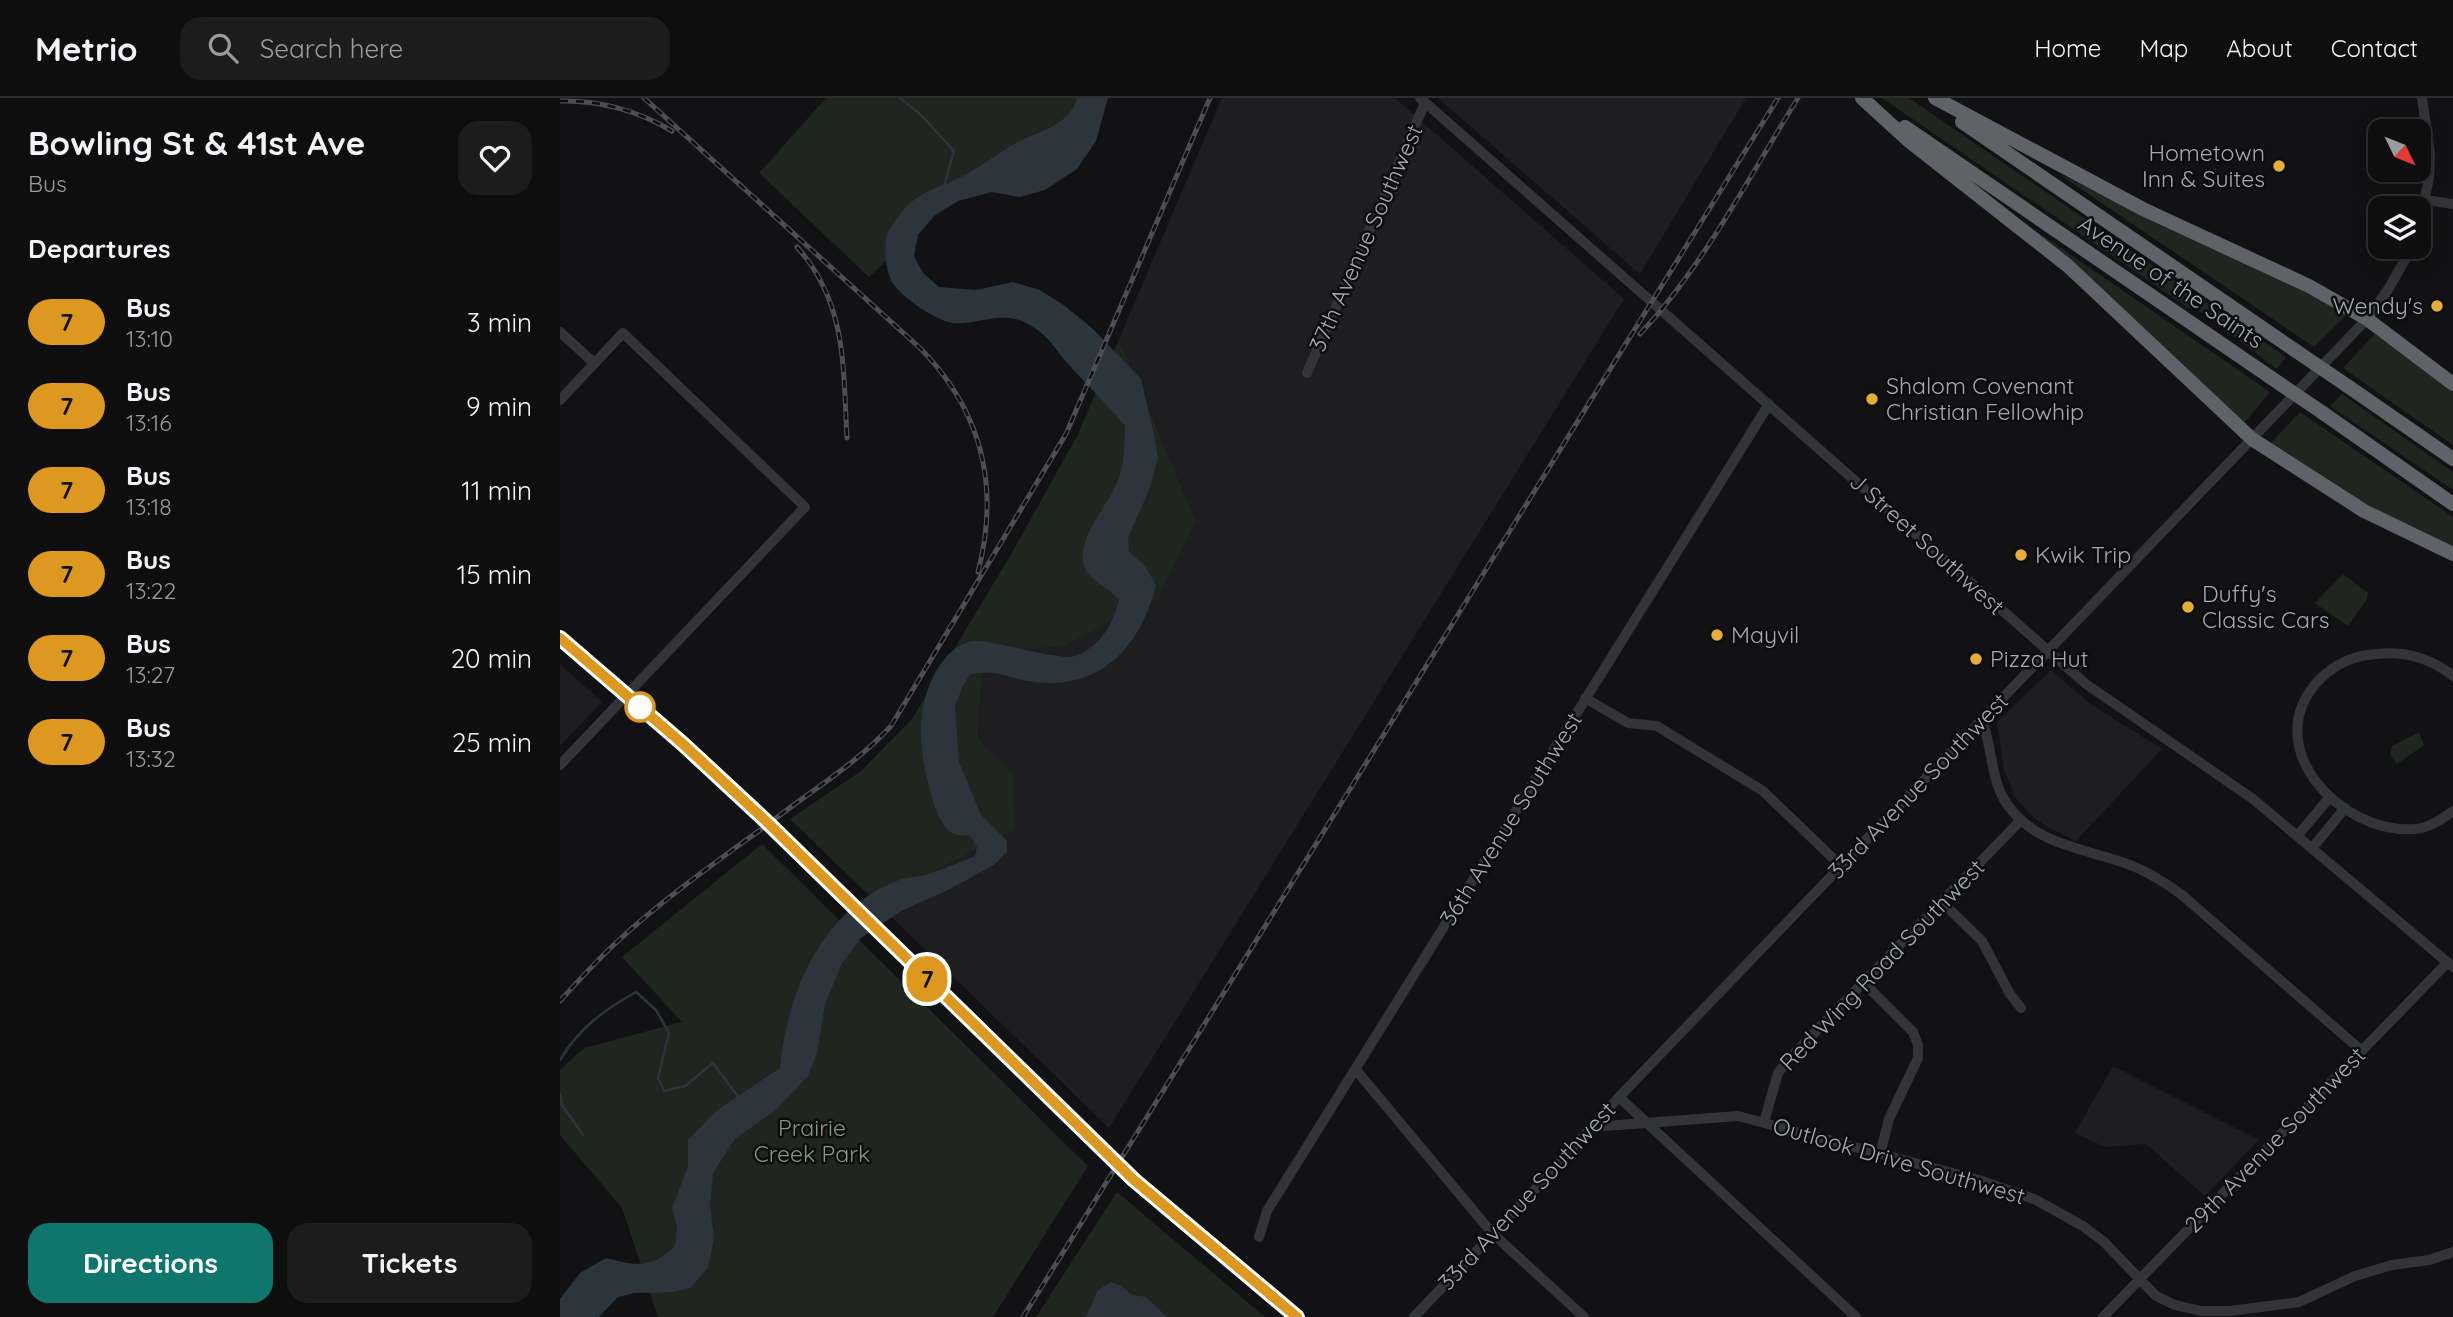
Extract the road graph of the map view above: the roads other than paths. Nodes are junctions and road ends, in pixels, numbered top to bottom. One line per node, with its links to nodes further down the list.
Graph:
1 (1862, 98): 17 (highway); 19 (highway, Avenue of the Saints, bridge)
2 (1928, 98): 18 (highway, Avenue of the Saints, bridge)
3 (1935, 98): 10 (highway)
4 (2422, 98): 6 (street)
5 (1422, 100): 13 (street, 37th Avenue Southwest); 16 (street, J Street Southwest)
6 (2426, 196)
7 (2431, 201): 8 (street)
8 (2453, 204)
9 (2405, 259): 10 (street, 33rd Avenue Southwest)
10 (2367, 319): 14 (highway); 17 (street, 33rd Avenue Southwest)
11 (560, 332): 12 (street)
12 (594, 363): 15 (street); 24 (street)
13 (1307, 373)
14 (2453, 384)
15 (560, 400)
16 (1769, 404): 22 (street, J Street Southwest); 25 (street, 36th Avenue Southwest)
17 (2252, 439): 20 (highway); 22 (street, 33rd Avenue Southwest)
18 (2453, 460)
19 (2453, 504)
20 (2453, 554)
21 (560, 638): 24 (main road)
22 (2048, 651): 26 (street, 33rd Avenue Southwest); 32 (street, J Street Southwest)
23 (2453, 676): 28 (street)
24 (626, 695): 27 (street); 50 (main road, bridge)
25 (1585, 698): 34 (street); 40 (street, 36th Avenue Southwest)
26 (1982, 721): 31 (street); 34 (street, 33rd Avenue Southwest)
27 (560, 765)
28 (2330, 797): 29 (street); 32 (street)
29 (2344, 808): 30 (street); 33 (street)
30 (2453, 811)
31 (2021, 820): 35 (street, Red Wing Road Southwest); 39 (street)
32 (2298, 835): 33 (street, J Street Southwest)
33 (2313, 847): 36 (street, J Street Southwest)
34 (1841, 866): 41 (street, 33rd Avenue Southwest)
35 (1942, 902): 37 (street, Red Wing Road Southwest); 38 (street)
36 (2450, 965): 39 (street, 29th Avenue Southwest)
37 (1864, 983): 43 (street, Red Wing Road Southwest); 45 (street)
38 (2021, 1008)
39 (2362, 1051): 49 (street, 29th Avenue Southwest)
40 (1356, 1070): 46 (street); 47 (street, 36th Avenue Southwest)
41 (1619, 1097): 42 (street); 44 (street, 33rd Avenue Southwest)
42 (1646, 1122): 43 (street, Outlook Drive Southwest); 44 (street, Outlook Drive Southwest); 53 (street)
43 (1764, 1122): 45 (street, Outlook Drive Southwest)
44 (1592, 1127): 46 (street, 33rd Avenue Southwest)
45 (1880, 1154): 49 (street, Outlook Drive Southwest)
46 (1492, 1233): 51 (street, 33rd Avenue Southwest); 52 (street)
47 (1259, 1237)
48 (2453, 1252): 49 (street, Outlook Drive Southwest)
49 (2139, 1280): 54 (street, 29th Avenue Southwest)
50 (1297, 1317)
51 (1414, 1317)
52 (1584, 1317)
53 (1856, 1317)
54 (2103, 1317)

